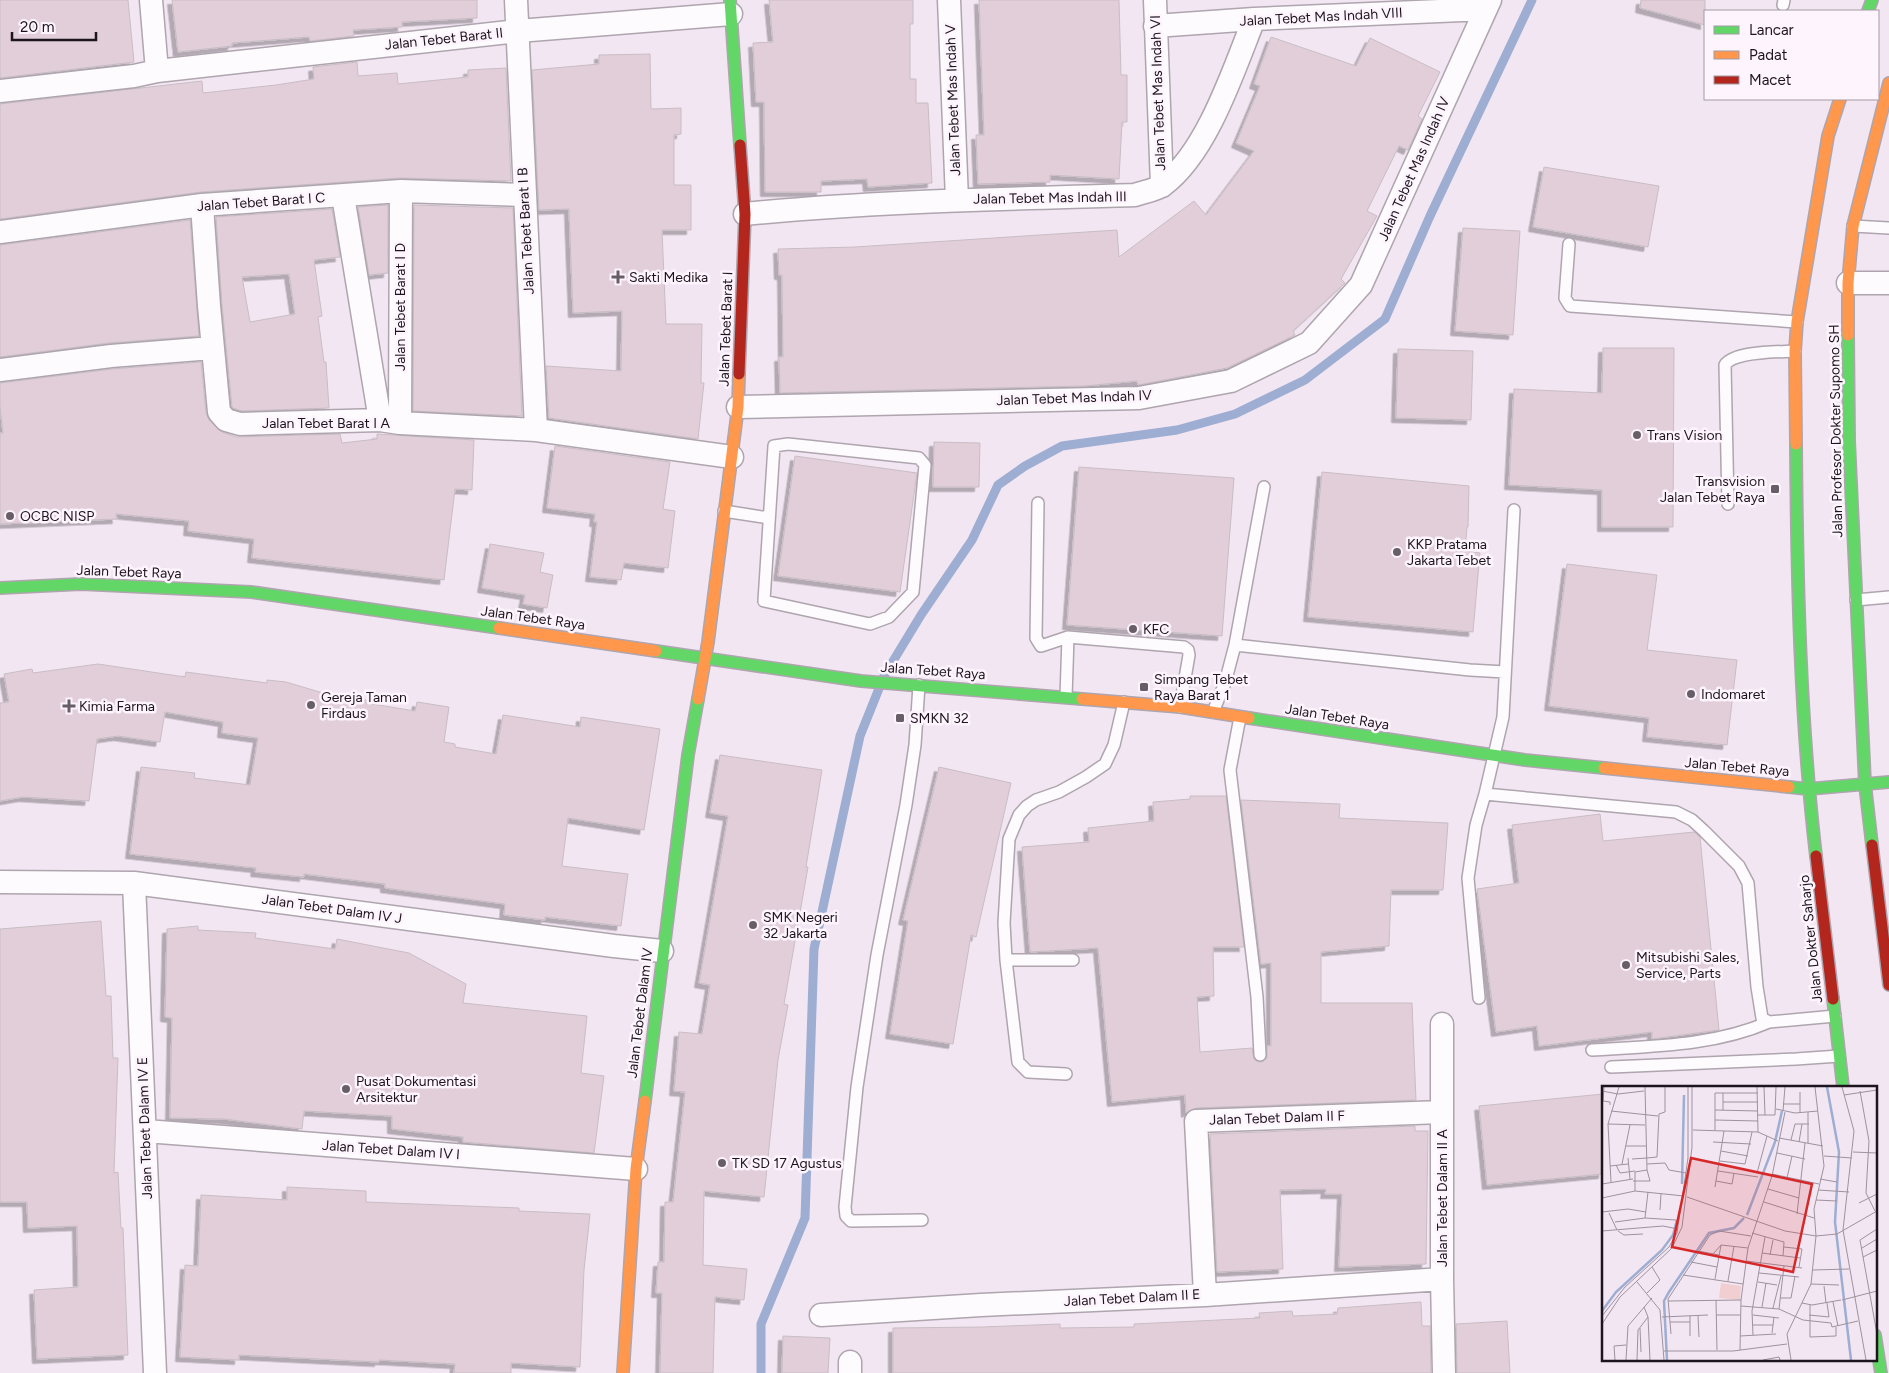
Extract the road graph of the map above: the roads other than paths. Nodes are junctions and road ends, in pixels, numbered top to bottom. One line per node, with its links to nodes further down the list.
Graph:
1 (151, 0): 10 (street)
2 (516, 0): 9 (street, Jalan Tebet Barat I B)
3 (949, 0): 18 (street, Jalan Tebet Mas Indah V)
4 (1154, 0): 8 (street, Jalan Tebet Mas Indah VI)
5 (1488, 5): 7 (street, Jalan Tebet Mas Indah VIII); 31 (street, Jalan Tebet Mas Indah IV)
6 (731, 7): 9 (street, Jalan Tebet Barat II); 20 (main road, Jalan Tebet Barat I)
7 (1254, 19): 8 (street, Jalan Tebet Mas Indah VIII); 14 (street, Jalan Tebet Mas Indah III)
8 (1156, 26): 14 (street, Jalan Tebet Mas Indah VI)
9 (518, 31): 10 (street, Jalan Tebet Barat II); 16 (street, Jalan Tebet Barat I B)
10 (157, 71): 12 (street)
11 (1889, 83): 21 (main road, Jalan Profesor Dokter Supomo SH)
12 (0, 91)
13 (1840, 100): 27 (main road)
14 (1162, 186): 18 (street, Jalan Tebet Mas Indah III)
15 (401, 191): 16 (street, Jalan Tebet Barat I C); 17 (street, Jalan Tebet Barat I C); 32 (street, Jalan Tebet Barat I D)
16 (524, 195): 33 (street, Jalan Tebet Barat I B)
17 (343, 196): 19 (street, Jalan Tebet Barat I C); 32 (street, Jalan Tebet Barat I D)
18 (957, 200): 20 (street, Jalan Tebet Mas Indah III)
19 (202, 205): 23 (street, Jalan Tebet Barat I C); 28 (street, Jalan Tebet Barat I A)
20 (745, 214): 31 (main road, Jalan Tebet Barat I)
21 (1853, 226): 22 (lane); 25 (main road, Jalan Profesor Dokter Supomo SH)
22 (1889, 228)
23 (0, 232)
24 (1569, 244): 27 (lane)
25 (1848, 283): 26 (street); 43 (main road, Jalan Profesor Dokter Supomo SH)
26 (1885, 283)
27 (1797, 322): 29 (main road)
28 (212, 348): 30 (street); 32 (street, Jalan Tebet Barat I A)
29 (1795, 351): 37 (lane); 57 (main road)
30 (0, 370)
31 (738, 407): 34 (main road, Jalan Tebet Barat I)
32 (390, 421): 33 (street, Jalan Tebet Barat I A)
33 (536, 430): 34 (street, Jalan Tebet Barat I A)
34 (732, 457): 39 (main road, Jalan Tebet Barat I)
35 (1264, 487): 45 (lane)
36 (1038, 503): 44 (lane)
37 (1728, 504)
38 (1514, 510): 47 (lane)
39 (724, 511): 40 (lane); 46 (main road, Jalan Tebet Barat I)
40 (769, 518): 40 (lane)
41 (0, 588): 46 (main road, Jalan Tebet Raya)
42 (1886, 597): 43 (lane)
43 (1856, 600): 56 (main road, Jalan Profesor Dokter Supomo SH)
44 (1068, 637): 49 (lane); 51 (lane)
45 (1235, 645): 47 (lane); 52 (lane)
46 (705, 658): 48 (main road, Jalan Tebet Raya); 62 (main road, Jalan Tebet Dalam IV)
47 (1505, 672): 54 (lane)
48 (919, 685): 49 (main road, Jalan Tebet Raya); 79 (lane)
49 (1066, 696): 50 (main road, Jalan Tebet Raya)
50 (1124, 702): 51 (main road, Jalan Tebet Raya); 63 (lane)
51 (1180, 707): 52 (main road, Jalan Tebet Raya)
52 (1213, 712): 53 (main road, Jalan Tebet Raya)
53 (1240, 717): 54 (main road, Jalan Tebet Raya); 71 (lane)
54 (1493, 755): 57 (main road, Jalan Tebet Raya); 58 (lane)
55 (1886, 782): 56 (main road, Jalan Tebet Raya)
56 (1864, 784): 57 (main road, Jalan Tebet Raya); 61 (main road)
57 (1808, 789): 67 (main road, Jalan Dokter Saharjo)
58 (1485, 794): 66 (lane); 68 (lane)
59 (0, 882): 60 (street, Jalan Tebet Dalam IV J)
60 (134, 883): 62 (street, Jalan Tebet Dalam IV J); 77 (street, Jalan Tebet Dalam IV E)
61 (1884, 904): 65 (main road)
62 (662, 950): 78 (main road, Jalan Tebet Dalam IV)
63 (1006, 960): 64 (lane); 74 (lane)
64 (1073, 960)
65 (1889, 985)
66 (1479, 998)
67 (1834, 1016): 68 (lane); 72 (main road, Jalan Dokter Saharjo)
68 (1770, 1022): 70 (lane)
69 (1442, 1024): 76 (street, Jalan Tebet Dalam II A)
70 (1592, 1050)
71 (1260, 1055)
72 (1839, 1056): 73 (lane); 75 (main road, Jalan Dokter Saharjo)
73 (1611, 1067)
74 (1066, 1074)
75 (1843, 1086)
76 (1442, 1112): 80 (street, Jalan Tebet Dalam II A); 81 (street, Jalan Tebet Dalam II F)
77 (146, 1132): 78 (street, Jalan Tebet Dalam IV I); 86 (street, Jalan Tebet Dalam IV E)
78 (636, 1169): 87 (main road, Jalan Tebet Dalam IV)
79 (922, 1220)
80 (1442, 1279): 81 (street, Jalan Tebet Dalam II E); 88 (street, Jalan Tebet Dalam II A)
81 (1204, 1295): 82 (street, Jalan Tebet Dalam II E)
82 (821, 1315)
83 (1889, 1330): 84 (lane)
84 (1876, 1334)
85 (1876, 1340): 89 (main road)
86 (155, 1373)
87 (623, 1373)
88 (1444, 1373)
89 (1881, 1373)

